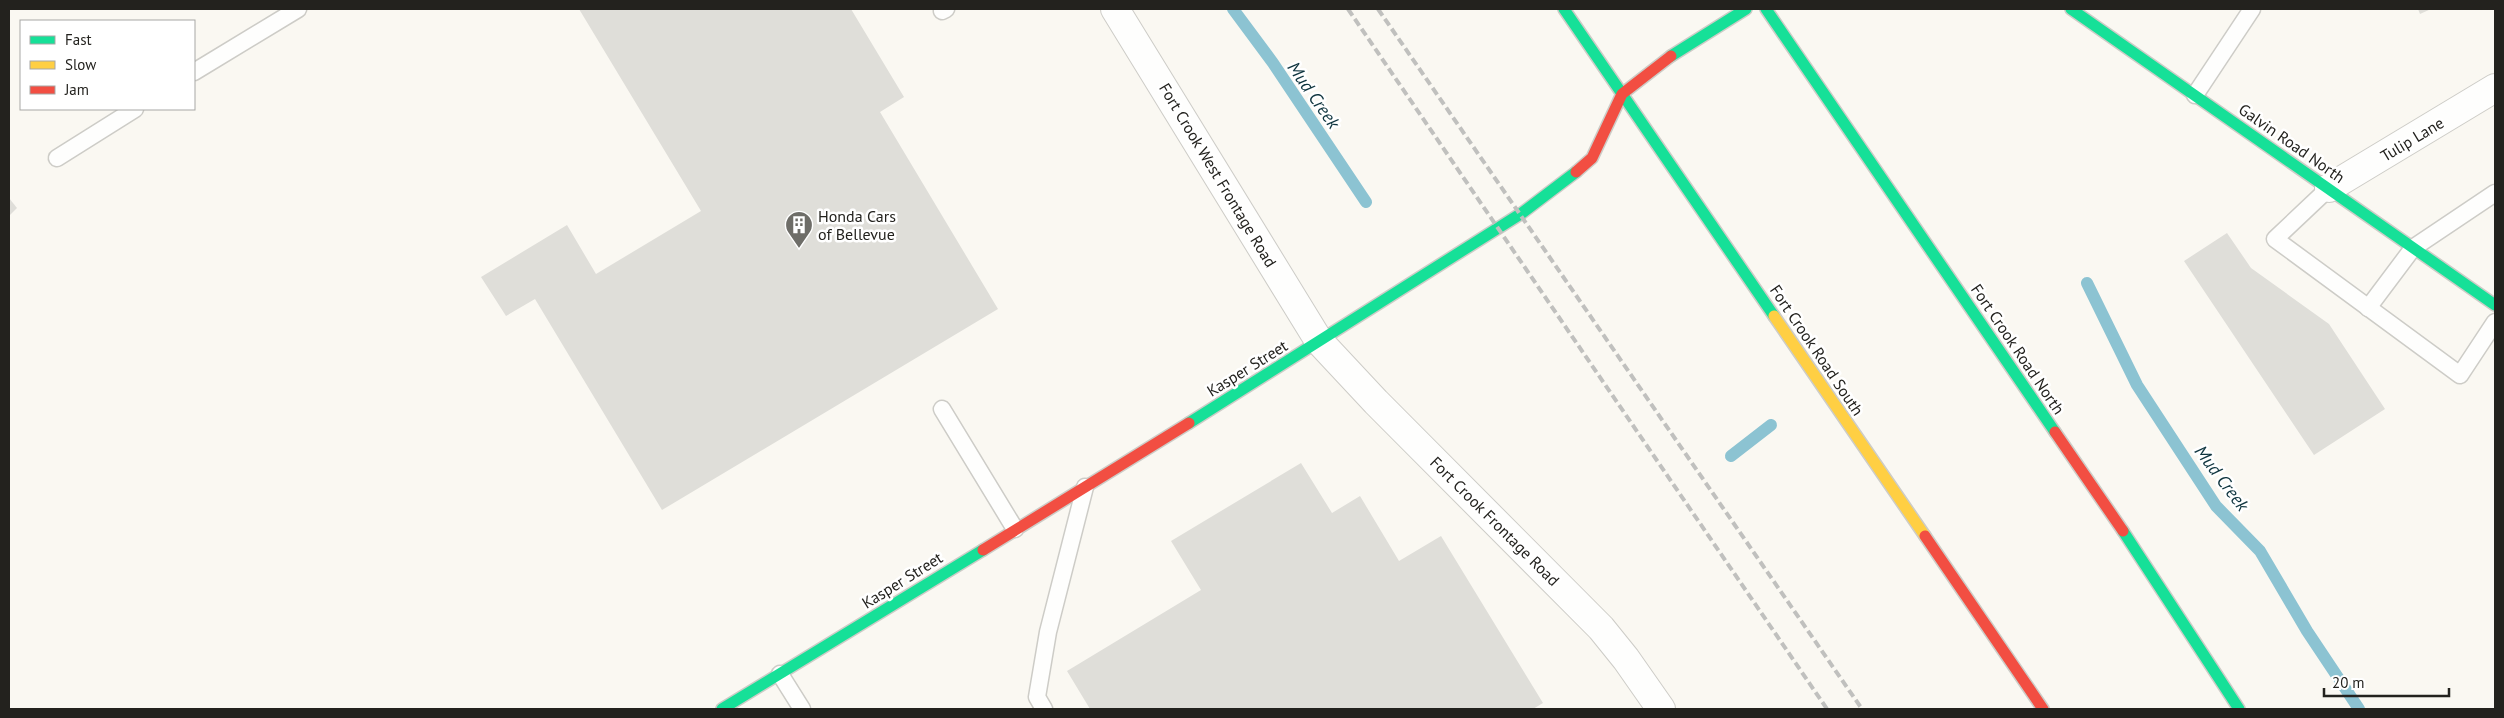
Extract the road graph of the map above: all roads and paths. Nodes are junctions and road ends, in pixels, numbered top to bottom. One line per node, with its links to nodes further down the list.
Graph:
1 (298, 9): 8 (lane)
2 (1116, 9): 20 (street, Fort Crook West Frontage Road)
3 (1564, 9): 10 (main road, Fort Crook Road South)
4 (1746, 9): 10 (main road, Kasper Street)
5 (1766, 9): 30 (main road, Fort Crook Road North)
6 (2070, 9): 11 (main road, Galvin Road North)
7 (2252, 9): 11 (lane)
8 (195, 71)
9 (2495, 88): 14 (street, Tulip Lane)
10 (1622, 94): 20 (main road, Kasper Street); 29 (main road, Fort Crook Road South)
11 (2195, 95): 14 (main road, Galvin Road North)
12 (133, 110): 13 (lane)
13 (57, 158)
14 (2329, 188): 16 (main road, Galvin Road North); 18 (lane)
15 (2495, 193): 16 (lane)
16 (2413, 248): 17 (main road, Galvin Road North); 18 (lane)
17 (2495, 305)
18 (2368, 308): 19 (lane)
19 (2495, 322)
20 (1319, 341): 22 (main road, Kasper Street); 28 (street, Fort Crook Frontage Road)
21 (942, 409): 23 (lane)
22 (1085, 487): 23 (main road, Kasper Street); 27 (lane)
23 (1015, 529): 24 (main road, Kasper Street)
24 (780, 674): 25 (main road, Kasper Street); 26 (lane)
25 (722, 709)
26 (802, 709)
27 (1044, 709)
28 (1661, 709)
29 (2043, 709)
30 (2239, 709)

